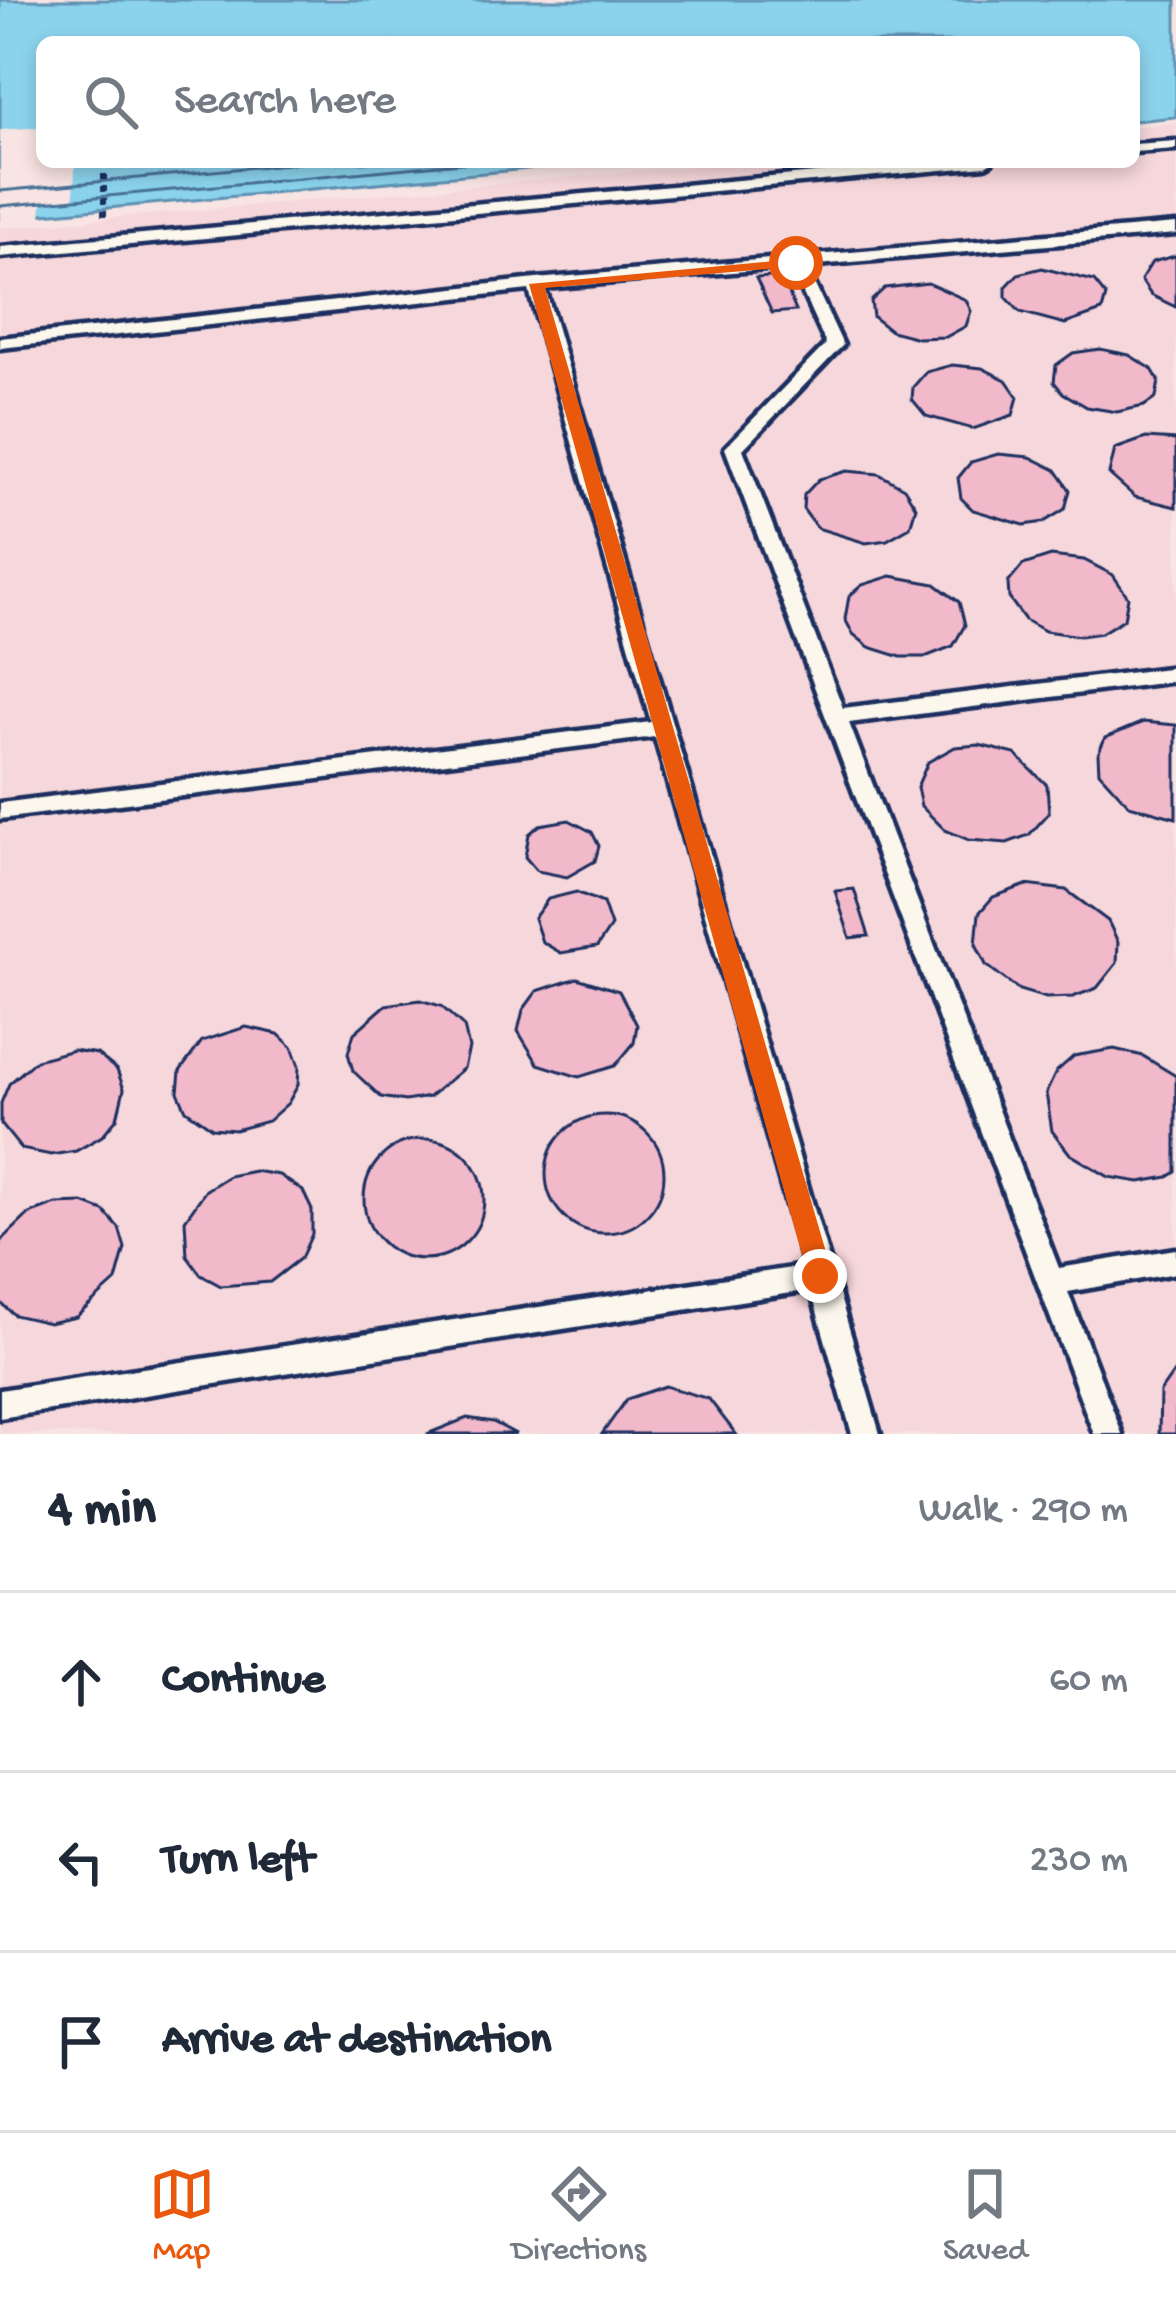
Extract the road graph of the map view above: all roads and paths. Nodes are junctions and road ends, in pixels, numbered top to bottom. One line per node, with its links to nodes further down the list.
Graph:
1 (1176, 145): 2 (lane)
2 (1140, 148)
3 (104, 168): 6 (path)
4 (919, 168): 7 (lane)
5 (1176, 229): 8 (lane)
6 (104, 234)
7 (0, 252)
8 (796, 263): 9 (lane); 12 (lane)
9 (536, 284): 10 (lane); 13 (lane)
10 (0, 344)
11 (1176, 674): 12 (lane)
12 (835, 717): 17 (lane)
13 (660, 729): 14 (lane); 16 (lane)
14 (0, 811)
15 (1176, 1262): 17 (lane)
16 (820, 1276): 18 (lane); 19 (lane)
17 (1052, 1282): 20 (lane)
18 (0, 1404)
19 (866, 1434)
20 (1108, 1434)

